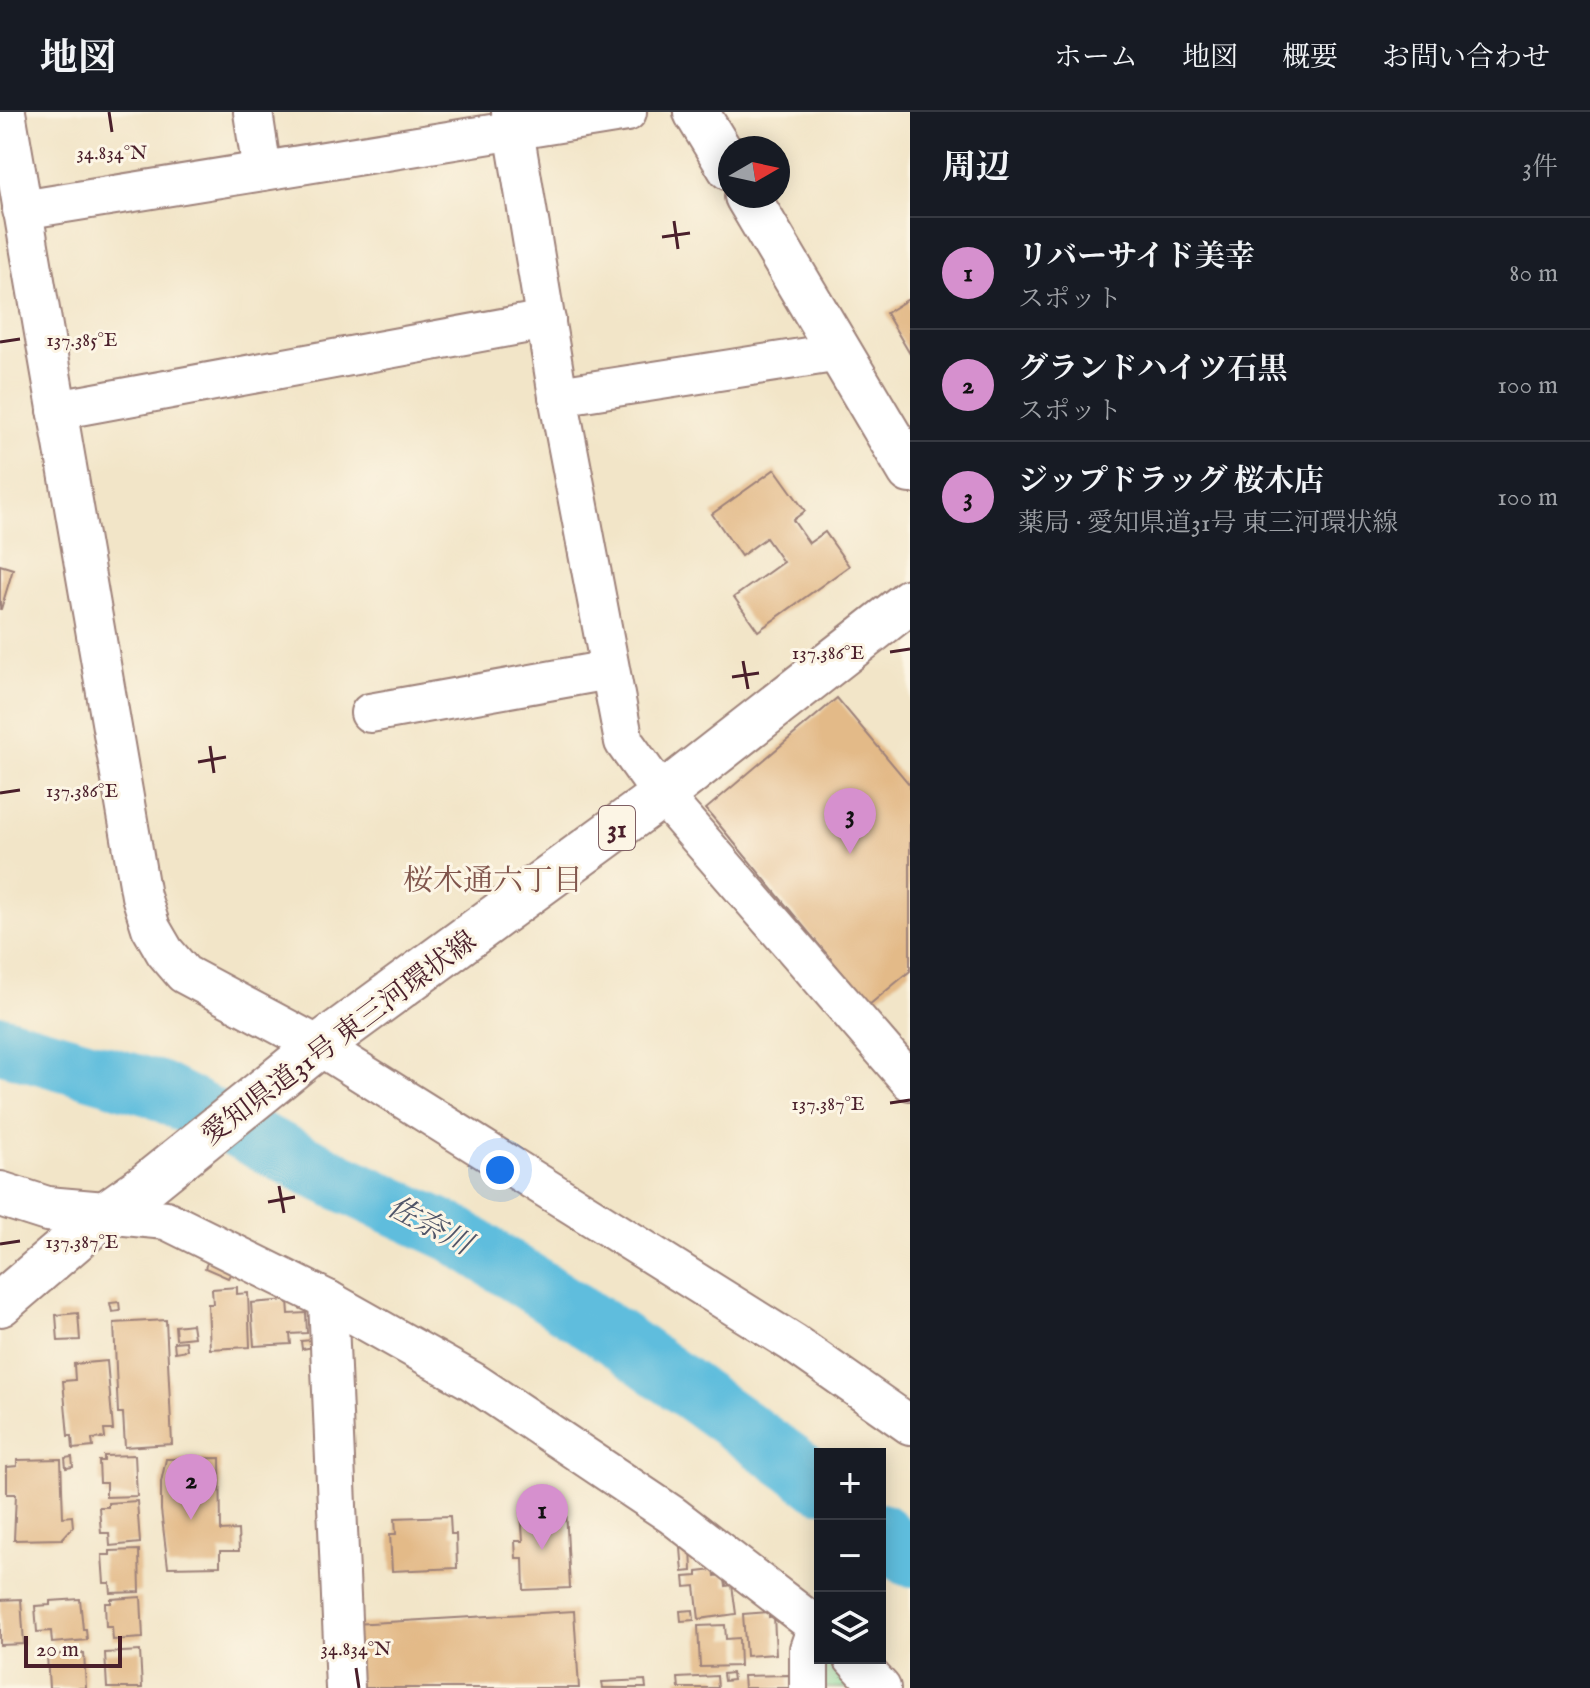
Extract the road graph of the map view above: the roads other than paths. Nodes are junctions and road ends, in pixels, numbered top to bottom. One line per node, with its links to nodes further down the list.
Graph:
1 (6, 112): 9 (street)
2 (253, 112): 7 (street)
3 (627, 112): 5 (street)
4 (696, 112): 6 (main road)
5 (513, 121): 7 (street); 10 (street)
6 (718, 148)
7 (262, 171): 9 (street)
8 (754, 208): 11 (main road)
9 (22, 210): 13 (street)
10 (546, 320): 12 (street); 13 (street)
11 (840, 352): 12 (street); 14 (main road)
12 (558, 396): 16 (street)
13 (57, 410): 19 (street)
14 (910, 471)
15 (910, 601): 18 (main road, 愛知県道31号 東三河環状線 / 31)
16 (609, 670): 17 (street); 18 (street)
17 (370, 713)
18 (662, 795): 19 (main road, 愛知県道31号 東三河環状線 / 31); 20 (street)
19 (319, 1046): 22 (main road, 愛知県道31号 東三河環状線 / 31); 25 (street)
20 (910, 1081)
21 (0, 1194): 22 (main road)
22 (105, 1214): 23 (street); 24 (main road, 愛知県道31号 東三河環状線 / 31)
23 (328, 1300): 26 (street); 29 (street)
24 (0, 1304)
25 (910, 1425)
26 (814, 1625)
27 (814, 1637): 30 (street)
28 (859, 1664): 31 (street)
29 (345, 1688)
30 (809, 1688)
31 (881, 1688)

